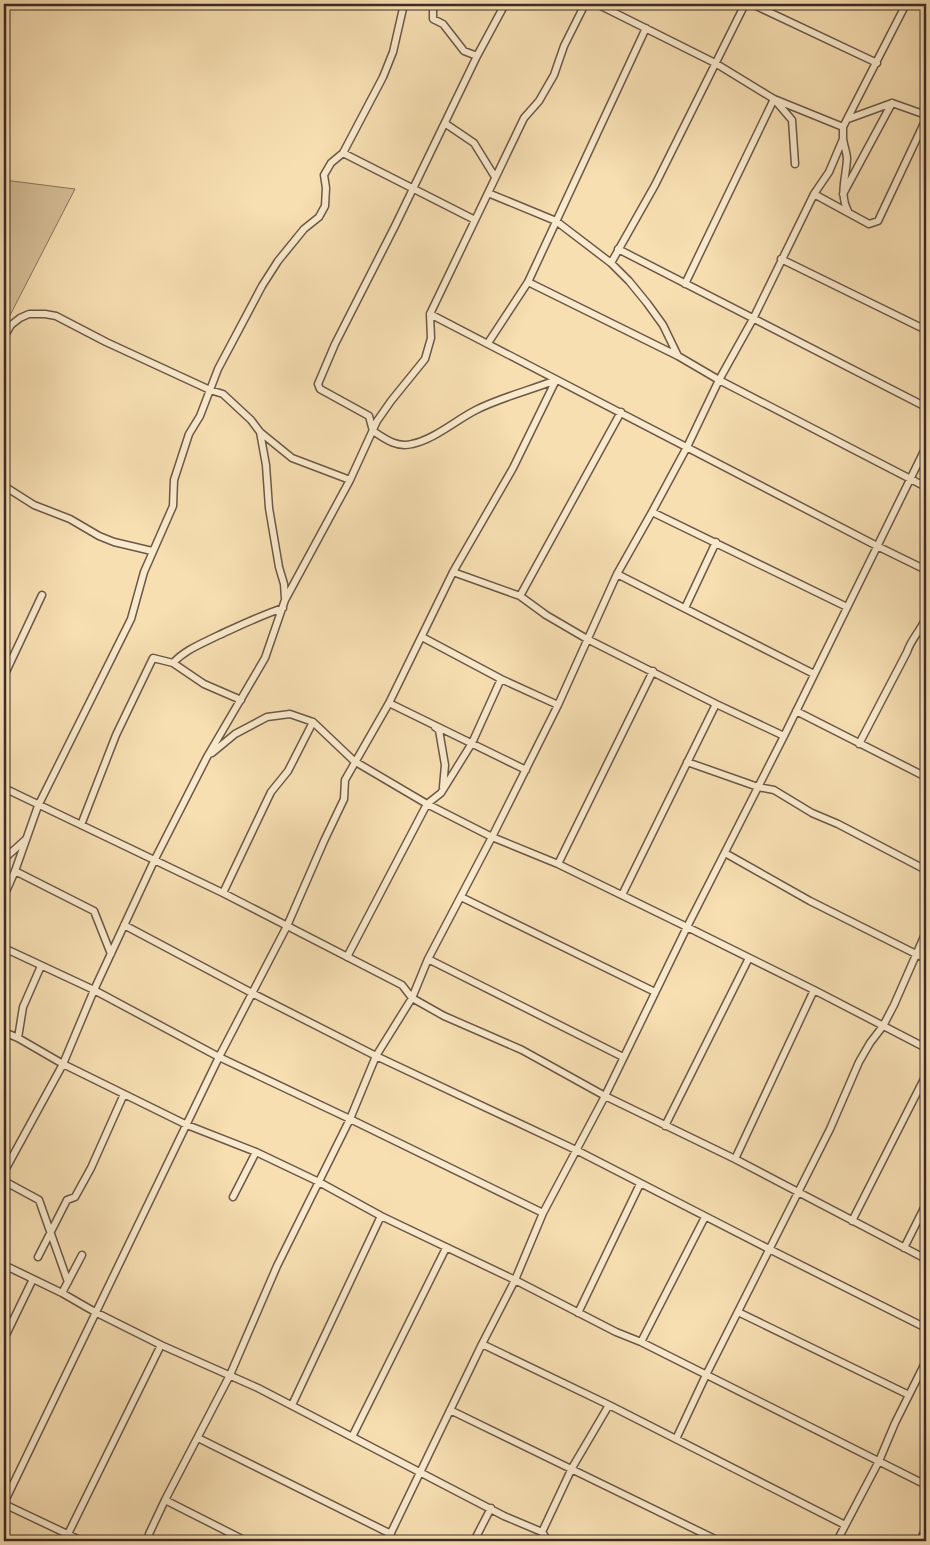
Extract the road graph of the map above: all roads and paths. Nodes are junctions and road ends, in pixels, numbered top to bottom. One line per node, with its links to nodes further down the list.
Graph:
1 (404, 4): 23 (street)
2 (437, 4): 12 (street)
3 (504, 4): 12 (street)
4 (585, 4): 25 (street)
5 (597, 4): 11 (street)
6 (745, 4): 13 (street)
7 (752, 4): 14 (street)
8 (906, 4): 14 (street)
9 (920, 4): 10 (street)
10 (926, 7)
11 (646, 28): 13 (street); 32 (street)
12 (478, 56): 20 (street)
13 (714, 63): 15 (street); 33 (street)
14 (877, 63): 18 (street)
15 (774, 99): 21 (street); 24 (street); 37 (street)
16 (892, 103): 17 (street); 18 (street); 29 (street)
17 (926, 115)
18 (848, 119): 21 (street)
19 (926, 119): 30 (street)
20 (446, 124): 25 (street); 26 (street)
21 (843, 127): 22 (street)
22 (843, 139): 28 (street); 29 (street)
23 (342, 153): 26 (street); 46 (street)
24 (795, 164)
25 (495, 177): 27 (street)
26 (414, 189): 31 (street); 49 (street)
27 (488, 193): 31 (street); 32 (street)
28 (814, 194): 30 (street); 34 (street)
29 (844, 194): 30 (street)
30 (848, 212)
31 (475, 220): 38 (street)
32 (556, 221): 35 (street); 36 (street)
33 (618, 250): 35 (street); 37 (street)
34 (781, 259): 39 (street); 40 (street)
35 (611, 263): 43 (street)
36 (528, 282): 42 (street); 43 (street)
37 (685, 284): 39 (street)
38 (430, 314): 42 (street); 49 (street)
39 (753, 319): 45 (street); 47 (street)
40 (926, 330)
41 (4, 338): 46 (street)
42 (488, 343): 44 (street)
43 (678, 356): 45 (street)
44 (556, 380): 48 (street); 49 (street); 62 (street)
45 (719, 380): 51 (street); 53 (street)
46 (210, 390): 50 (street); 60 (street)
47 (926, 407)
48 (622, 412): 51 (street); 65 (street)
49 (373, 431): 54 (street)
50 (260, 432): 54 (street); 66 (street)
51 (687, 446): 57 (street); 59 (street)
52 (926, 447): 53 (street)
53 (911, 479): 56 (street); 59 (street)
54 (350, 480): 66 (street)
55 (4, 486): 60 (street)
56 (926, 487)
57 (652, 512): 58 (street); 63 (street)
58 (716, 542): 67 (street); 69 (street)
59 (877, 546): 61 (street); 67 (street)
60 (152, 551): 97 (street)
61 (926, 570)
62 (453, 572): 65 (street); 71 (street)
63 (617, 574): 69 (street); 72 (street)
64 (42, 595): 76 (street)
65 (520, 596): 72 (street)
66 (286, 600): 68 (street)
67 (847, 607): 75 (street)
68 (282, 608): 73 (street); 78 (street)
69 (685, 608): 75 (street)
70 (926, 618): 87 (street)
71 (422, 637): 77 (street); 79 (street)
72 (588, 639): 74 (street); 81 (street)
73 (173, 663): 78 (street); 98 (street)
74 (653, 671): 80 (street); 104 (street)
75 (814, 674): 82 (street)
76 (4, 676)
77 (501, 679): 81 (street); 86 (street)
78 (241, 700): 88 (street)
79 (389, 703): 84 (street); 89 (street)
80 (716, 704): 85 (street); 90 (street)
81 (558, 706): 91 (street)
82 (796, 711): 85 (street); 87 (street)
83 (314, 722): 88 (street); 89 (street); 107 (street)
84 (432, 725): 86 (street); 95 (street)
85 (784, 736): 93 (street)
86 (472, 743): 91 (street); 95 (street)
87 (859, 744): 92 (street)
88 (207, 757): 103 (street)
89 (354, 761): 96 (street); 112 (street)
90 (687, 762): 93 (street); 108 (street)
91 (526, 770): 99 (street)
92 (925, 775)
93 (758, 787): 101 (street); 105 (street)
94 (4, 788): 97 (street)
95 (443, 788): 96 (street)
96 (427, 804): 99 (street); 118 (street)
97 (38, 806): 98 (street); 100 (street)
98 (81, 825): 103 (street)
99 (492, 837): 104 (street); 110 (street)
100 (27, 838): 102 (street); 106 (street)
101 (725, 853): 113 (street); 116 (street)
102 (4, 860)
103 (154, 861): 107 (street); 111 (street)
104 (558, 864): 108 (street)
105 (926, 870)
106 (15, 871): 109 (street); 117 (street)
107 (224, 893): 112 (street)
108 (622, 895): 113 (street)
109 (4, 896)
110 (461, 897): 120 (street); 125 (street)
111 (124, 925): 117 (street); 126 (street)
112 (287, 926): 118 (street); 126 (street)
113 (686, 927): 119 (street); 125 (street)
114 (926, 932): 116 (street)
115 (4, 948): 122 (street)
116 (916, 953): 121 (street); 128 (street)
117 (111, 954): 123 (street)
118 (347, 957): 127 (street)
119 (749, 958): 124 (street); 141 (street)
120 (428, 959): 127 (street); 134 (street)
121 (926, 959)
122 (41, 966): 123 (street); 130 (street)
123 (94, 990): 133 (street); 135 (street)
124 (814, 990): 128 (street); 144 (street)
125 (655, 992): 134 (street)
126 (252, 993): 132 (street); 133 (street)
127 (412, 998): 132 (street); 138 (street)
128 (883, 1026): 131 (street); 149 (street)
129 (4, 1032): 130 (street)
130 (18, 1038): 135 (street)
131 (926, 1048)
132 (376, 1056): 139 (street); 142 (street)
133 (219, 1057): 139 (street); 140 (street)
134 (623, 1057): 138 (street)
135 (64, 1064): 137 (street); 145 (street)
136 (926, 1075): 155 (street)
137 (124, 1094): 140 (street); 156 (street)
138 (605, 1096): 141 (street); 142 (street)
139 (350, 1119): 147 (street); 152 (street)
140 (187, 1125): 143 (street); 168 (street)
141 (666, 1126): 144 (street)
142 (576, 1150): 148 (street); 152 (street)
143 (256, 1152): 147 (street); 150 (street)
144 (735, 1159): 149 (street)
145 (4, 1172)
146 (4, 1181): 156 (street)
147 (320, 1182): 153 (street); 177 (street)
148 (640, 1184): 154 (street); 170 (street)
149 (798, 1192): 155 (street); 159 (street)
150 (234, 1197)
151 (926, 1204): 158 (street)
152 (543, 1213): 165 (street)
153 (382, 1216): 157 (street); 180 (street)
154 (705, 1217): 159 (street); 173 (street)
155 (852, 1221): 158 (street)
156 (51, 1232): 161 (street); 166 (street)
157 (446, 1248): 165 (street); 183 (street)
158 (904, 1248): 162 (street)
159 (768, 1249): 169 (street); 171 (street)
160 (82, 1256): 166 (street)
161 (38, 1257)
162 (926, 1259)
163 (4, 1265): 164 (street)
164 (33, 1279): 167 (street); 172 (street)
165 (515, 1280): 170 (street); 174 (street)
166 (68, 1282): 167 (street)
167 (62, 1293): 168 (street)
168 (95, 1312): 175 (street); 191 (street)
169 (738, 1312): 178 (street); 179 (street)
170 (578, 1313): 173 (street)
171 (926, 1328)
172 (4, 1339)
173 (641, 1342): 178 (street)
174 (482, 1344): 181 (street); 182 (street)
175 (161, 1345): 177 (street); 196 (street)
176 (926, 1361): 179 (street)
177 (230, 1375): 180 (street); 184 (street)
178 (706, 1375): 185 (street); 186 (street)
179 (909, 1395): 186 (street)
180 (292, 1405): 183 (street)
181 (609, 1406): 185 (street); 187 (street)
182 (450, 1410): 187 (street); 188 (street)
183 (352, 1436): 188 (street)
184 (198, 1438): 190 (street); 197 (street)
185 (676, 1439): 193 (street)
186 (879, 1462): 189 (street); 193 (street)
187 (572, 1468): 195 (street); 204 (street)
188 (420, 1472): 192 (street); 197 (street)
189 (926, 1485)
190 (165, 1500): 199 (street); 200 (street)
191 (4, 1503): 196 (street)
192 (491, 1508): 195 (street); 202 (street)
193 (845, 1525): 205 (street)
194 (926, 1528): 206 (street)
195 (542, 1532): 203 (street)
196 (68, 1534): 198 (street)
197 (391, 1534): 201 (street)
198 (82, 1541)
199 (150, 1541)
200 (246, 1541)
201 (387, 1541)
202 (474, 1541)
203 (548, 1541)
204 (719, 1541)
205 (837, 1541)
206 (920, 1541)

